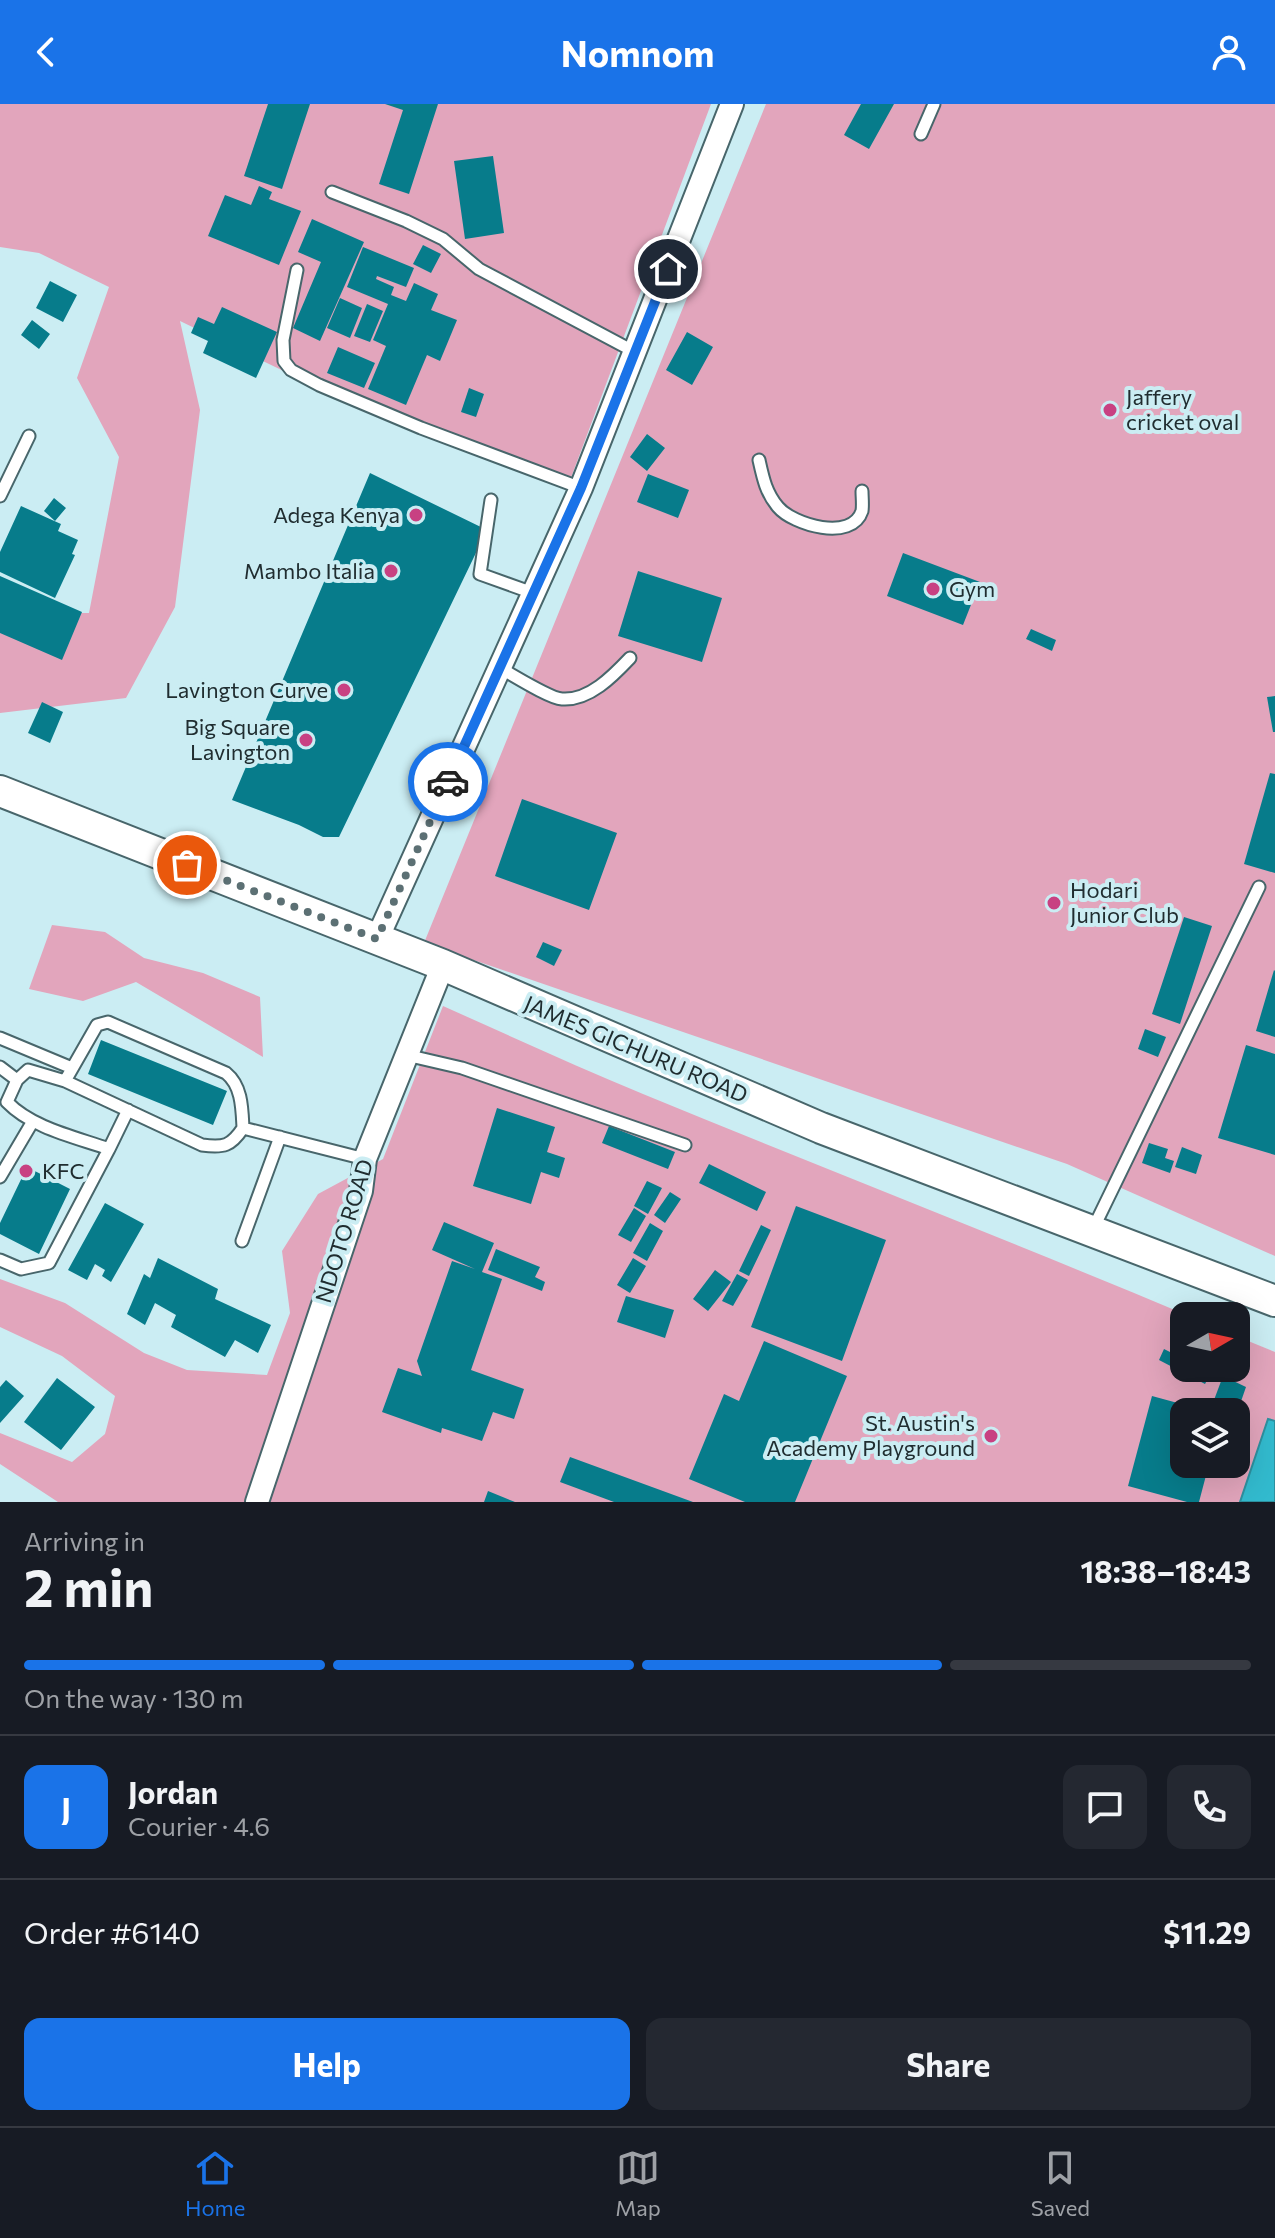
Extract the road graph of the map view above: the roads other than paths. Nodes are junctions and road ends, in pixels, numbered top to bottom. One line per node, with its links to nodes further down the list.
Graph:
1 (732, 104): 6 (street)
2 (934, 104): 3 (lane)
3 (921, 134)
4 (332, 192): 6 (lane)
5 (297, 270): 9 (lane)
6 (636, 352): 9 (street)
7 (29, 436): 11 (lane)
8 (759, 460): 10 (lane)
9 (581, 488): 13 (street)
10 (862, 491)
11 (0, 496)
12 (491, 500): 13 (lane)
13 (533, 593): 15 (street)
14 (630, 658): 15 (lane)
15 (500, 668): 18 (street)
16 (0, 791): 18 (main road, JAMES GICHURU ROAD)
17 (1259, 887): 34 (lane)
18 (377, 939): 19 (main road, JAMES GICHURU ROAD)
19 (443, 965): 21 (street, NDOTO ROAD); 34 (main road, JAMES GICHURU ROAD)
20 (0, 1038): 23 (lane)
21 (406, 1055): 30 (lane); 32 (street, NDOTO ROAD)
22 (0, 1067): 24 (lane)
23 (72, 1068): 25 (lane); 28 (lane)
24 (17, 1080): 25 (lane); 27 (lane)
25 (65, 1081): 26 (lane)
26 (128, 1110): 28 (lane); 31 (lane)
27 (33, 1121): 31 (lane); 33 (lane)
28 (243, 1128): 29 (lane)
29 (280, 1137): 32 (lane); 35 (lane)
30 (685, 1145)
31 (109, 1149): 36 (lane)
32 (365, 1159): 38 (street, NDOTO ROAD)
33 (0, 1177)
34 (1091, 1232): 37 (main road, JAMES GICHURU ROAD)
35 (242, 1241)
36 (0, 1260)
37 (1275, 1301)
38 (257, 1502)

